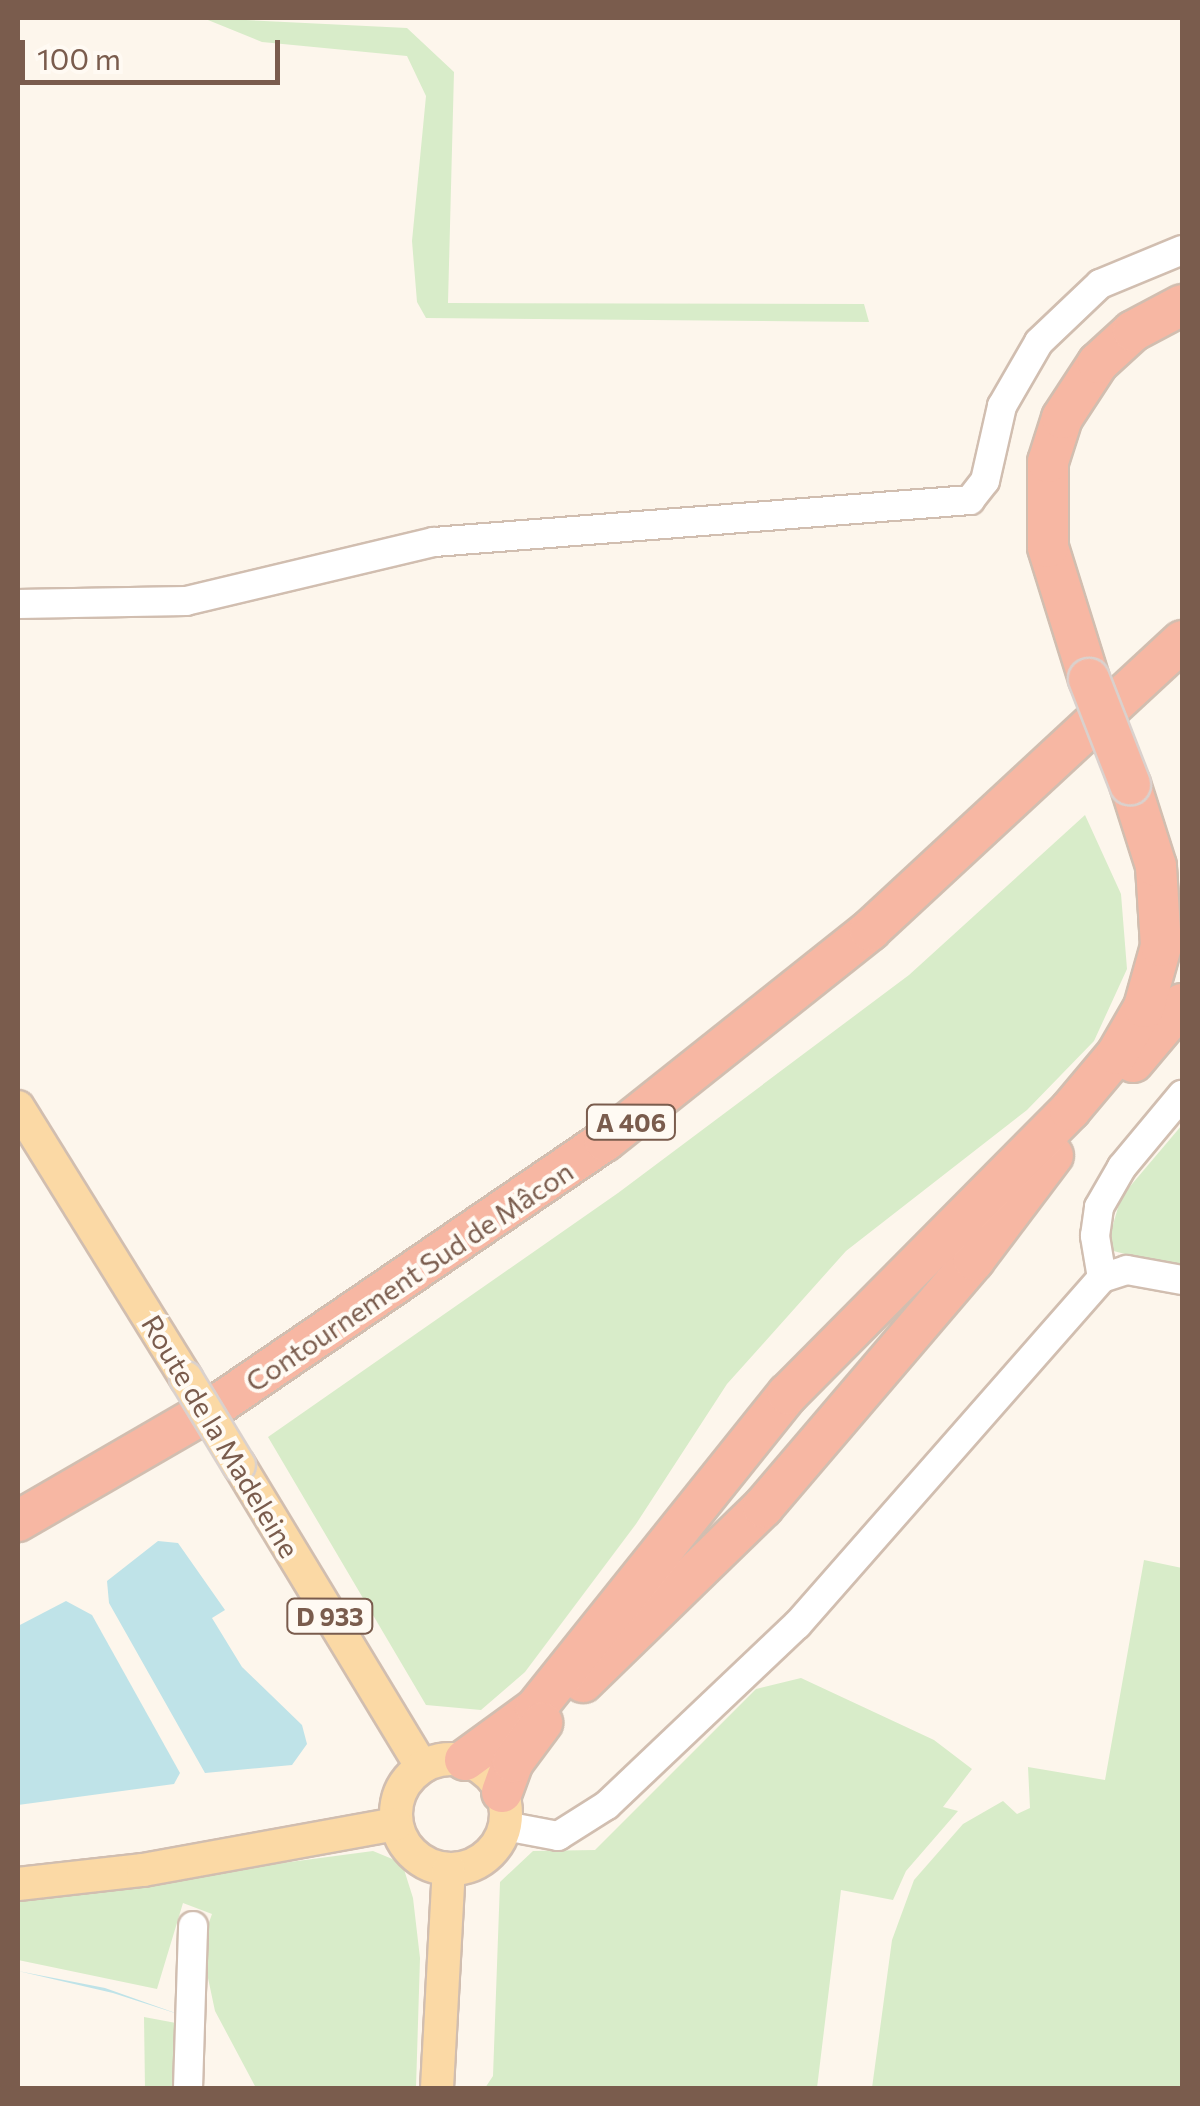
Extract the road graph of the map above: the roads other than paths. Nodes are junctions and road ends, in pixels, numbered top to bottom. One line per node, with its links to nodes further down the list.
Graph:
1 (1182, 250): 3 (street)
2 (1182, 304): 13 (highway, bridge)
3 (18, 604)
4 (1182, 641): 11 (highway, Contournement Sud de Mâcon / A 406)
5 (1182, 676): 12 (highway, Contournement Sud de Mâcon / A 406)
6 (1182, 1004): 15 (highway)
7 (1182, 1095): 9 (street)
8 (18, 1107): 14 (main road, Route de la Madeleine / D 933, bridge)
9 (1102, 1278): 10 (street); 15 (street)
10 (1182, 1280)
11 (18, 1520)
12 (18, 1548)
13 (464, 1760): 14 (main road); 15 (main road)
14 (422, 1767): 16 (main road)
15 (504, 1809): 17 (main road)
16 (396, 1824): 17 (main road); 18 (main road)
17 (448, 1869): 21 (main road)
18 (18, 1884)
19 (193, 1926): 20 (street)
20 (188, 2088)
21 (437, 2088)

